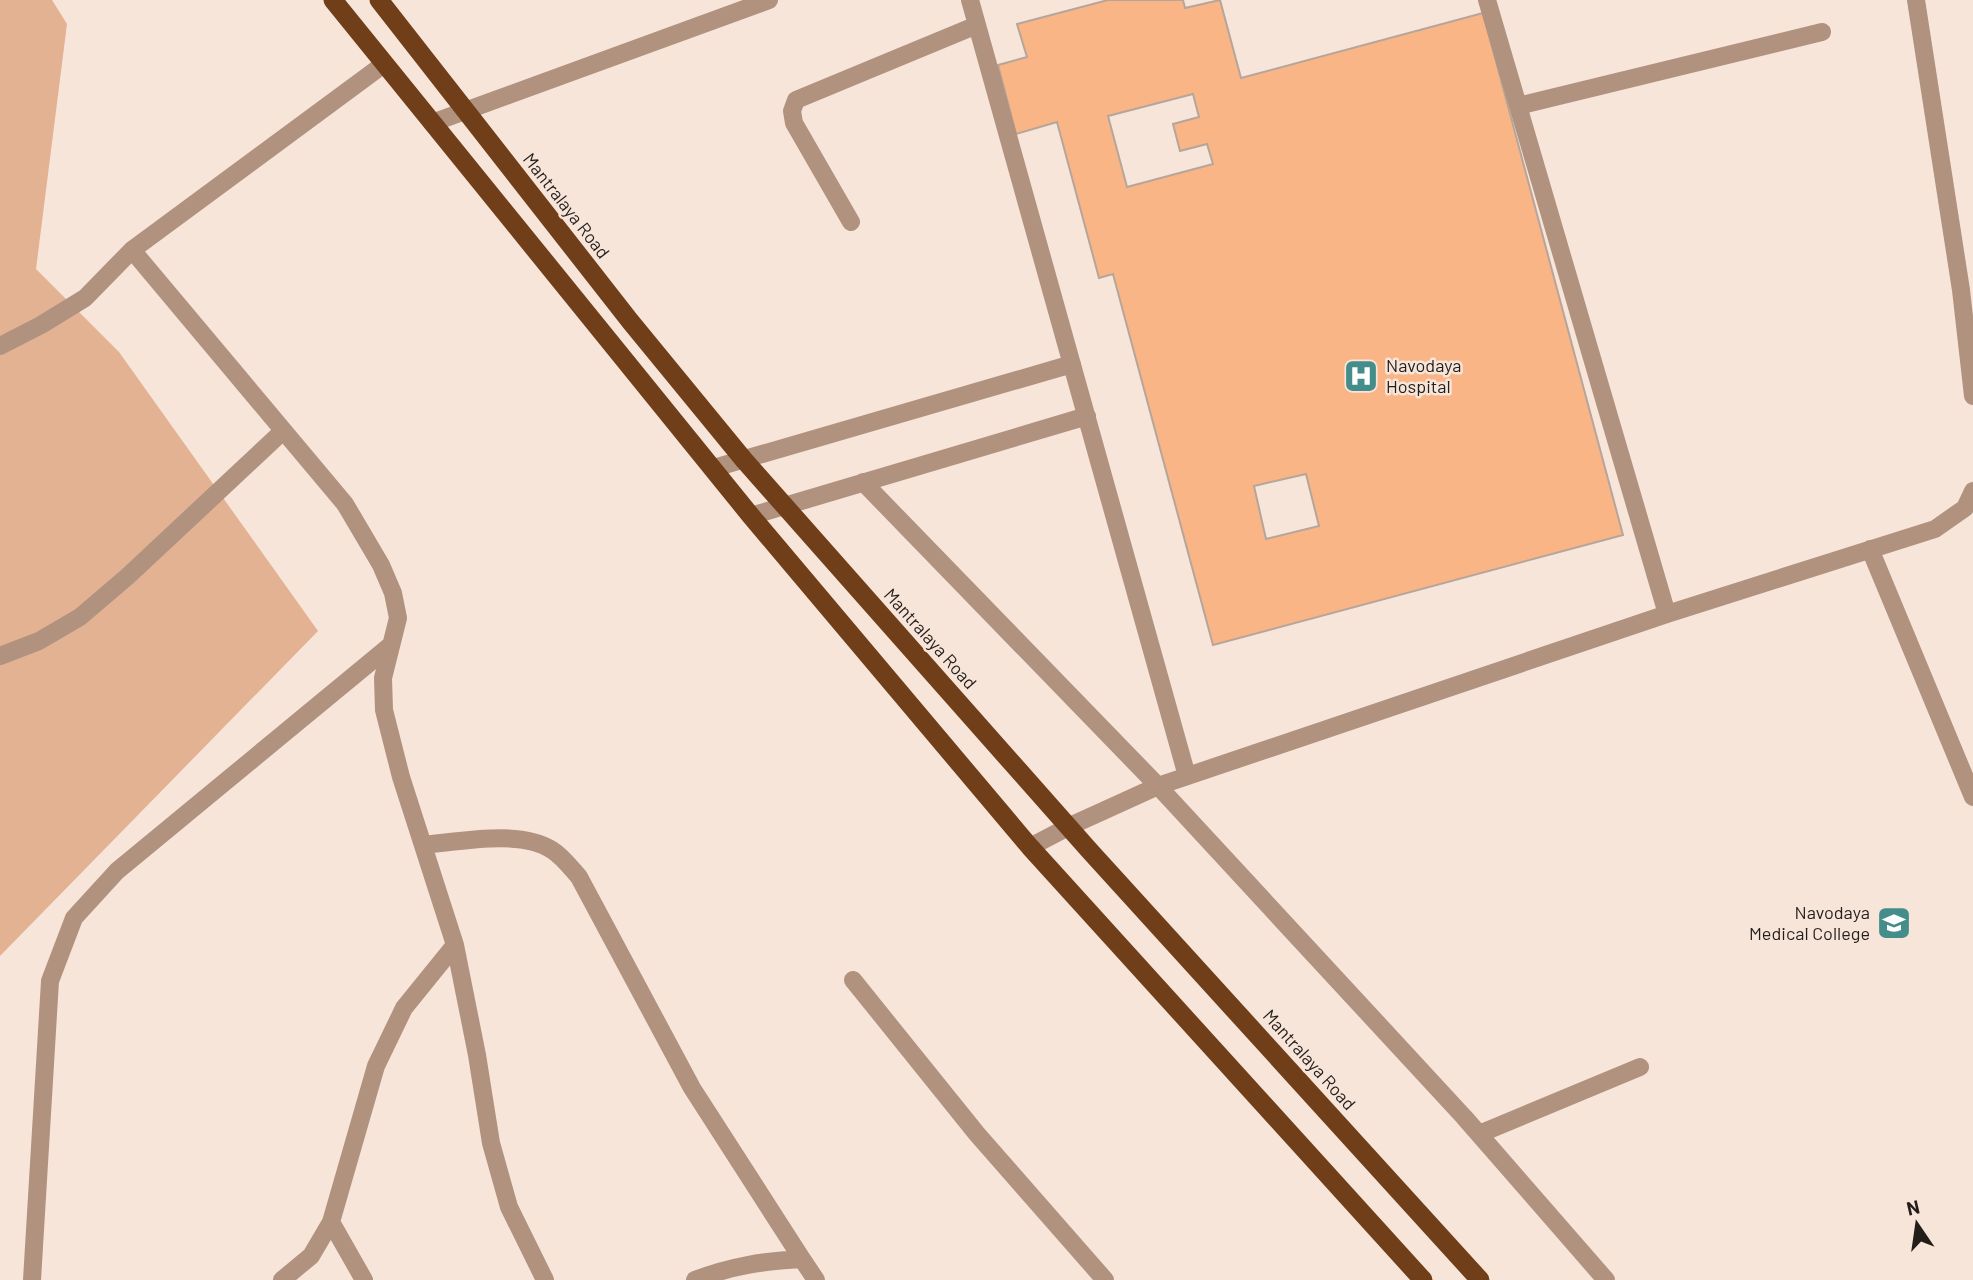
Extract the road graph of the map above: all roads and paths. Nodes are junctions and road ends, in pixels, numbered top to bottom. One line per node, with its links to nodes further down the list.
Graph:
1 (333, 0): 9 (highway)
2 (379, 0): 11 (highway, Mantralaya Road)
3 (769, 0): 11 (street)
4 (970, 0): 7 (street)
5 (1487, 0): 10 (street)
6 (1916, 0): 15 (street)
7 (977, 25): 13 (street); 17 (street)
8 (1822, 32): 10 (street)
9 (384, 64): 12 (highway); 14 (street)
10 (1518, 106): 28 (street)
11 (464, 110): 12 (street); 21 (highway, Mantralaya Road)
12 (432, 123): 22 (highway)
13 (851, 222)
14 (132, 250): 16 (street); 20 (street)
15 (1967, 289): 18 (street)
16 (0, 346)
17 (1072, 364): 19 (street); 21 (street)
18 (1973, 396)
19 (1087, 416): 23 (street); 31 (street)
20 (283, 431): 29 (street); 30 (street)
21 (744, 460): 22 (street); 25 (highway, Mantralaya Road)
22 (714, 468): 26 (highway)
23 (863, 482): 25 (street); 32 (street)
24 (1973, 491): 27 (street)
25 (784, 506): 26 (street); 34 (highway, Mantralaya Road)
26 (751, 516): 36 (highway)
27 (1870, 549): 28 (street); 33 (street)
28 (1667, 614): 31 (street)
29 (391, 645): 35 (street); 43 (street)
30 (0, 656)
31 (1187, 776): 32 (street)
32 (1158, 786): 34 (street); 40 (street)
33 (1973, 797)
34 (1070, 826): 36 (street); 51 (highway, Mantralaya Road)
35 (423, 845): 37 (street); 42 (street)
36 (1030, 847): 50 (highway)
37 (455, 945): 41 (street); 46 (street)
38 (853, 980): 49 (street)
39 (1640, 1067): 40 (street)
40 (1479, 1134): 52 (street)
41 (331, 1222): 44 (street); 45 (street)
42 (802, 1259): 47 (street); 48 (street)
43 (32, 1280)
44 (282, 1280)
45 (364, 1280)
46 (545, 1280)
47 (695, 1280)
48 (816, 1280)
49 (1105, 1280)
50 (1423, 1280)
51 (1480, 1280)
52 (1606, 1280)

